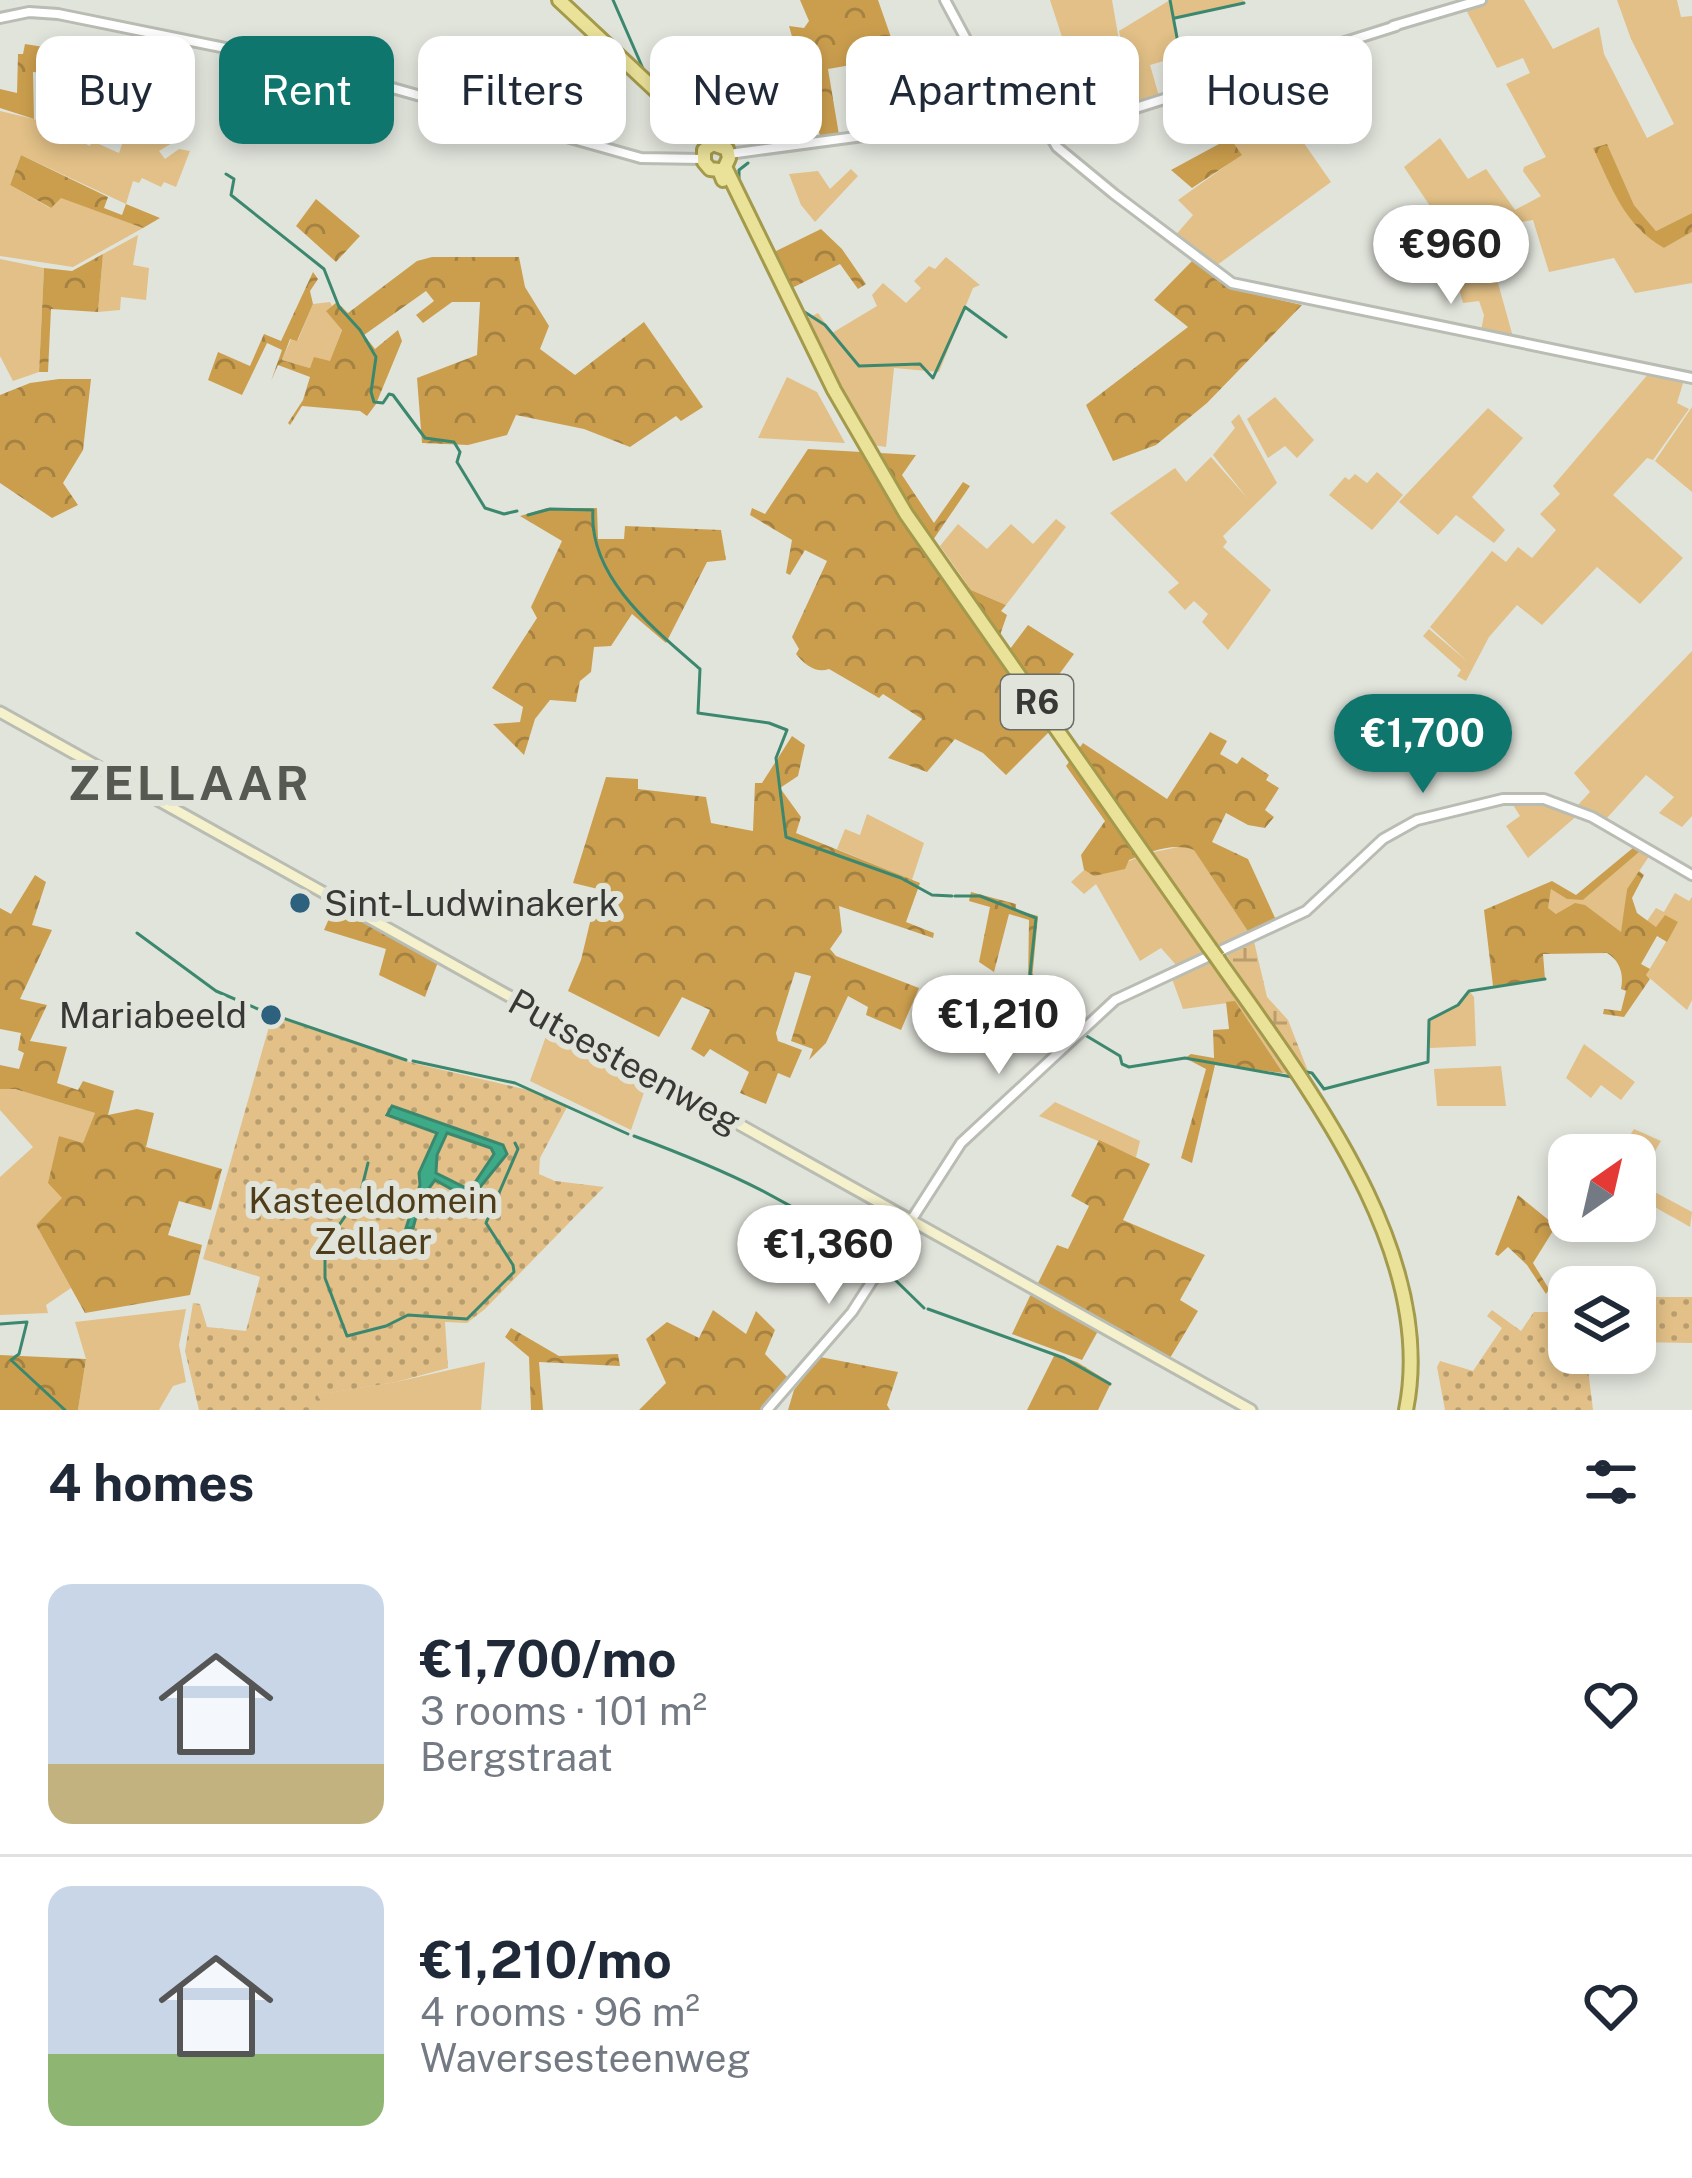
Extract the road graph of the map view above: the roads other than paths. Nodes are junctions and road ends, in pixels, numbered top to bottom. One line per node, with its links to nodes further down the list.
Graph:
1 (559, 0): 9 (main road, R6)
2 (945, 0): 5 (street)
3 (1481, 0): 6 (street)
4 (0, 18): 9 (street)
5 (964, 36)
6 (1139, 107)
7 (846, 141): 10 (street)
8 (1055, 144): 11 (street)
9 (707, 150): 10 (main road, R6); 10 (main road, R6)
10 (724, 164): 17 (main road, R6)
11 (1692, 378)
12 (0, 712): 14 (main road, Putsesteenweg)
13 (1692, 875): 14 (street)
14 (912, 1220): 15 (street); 16 (main road, Putsesteenweg)
15 (767, 1410)
16 (1251, 1410)
17 (1406, 1410)

